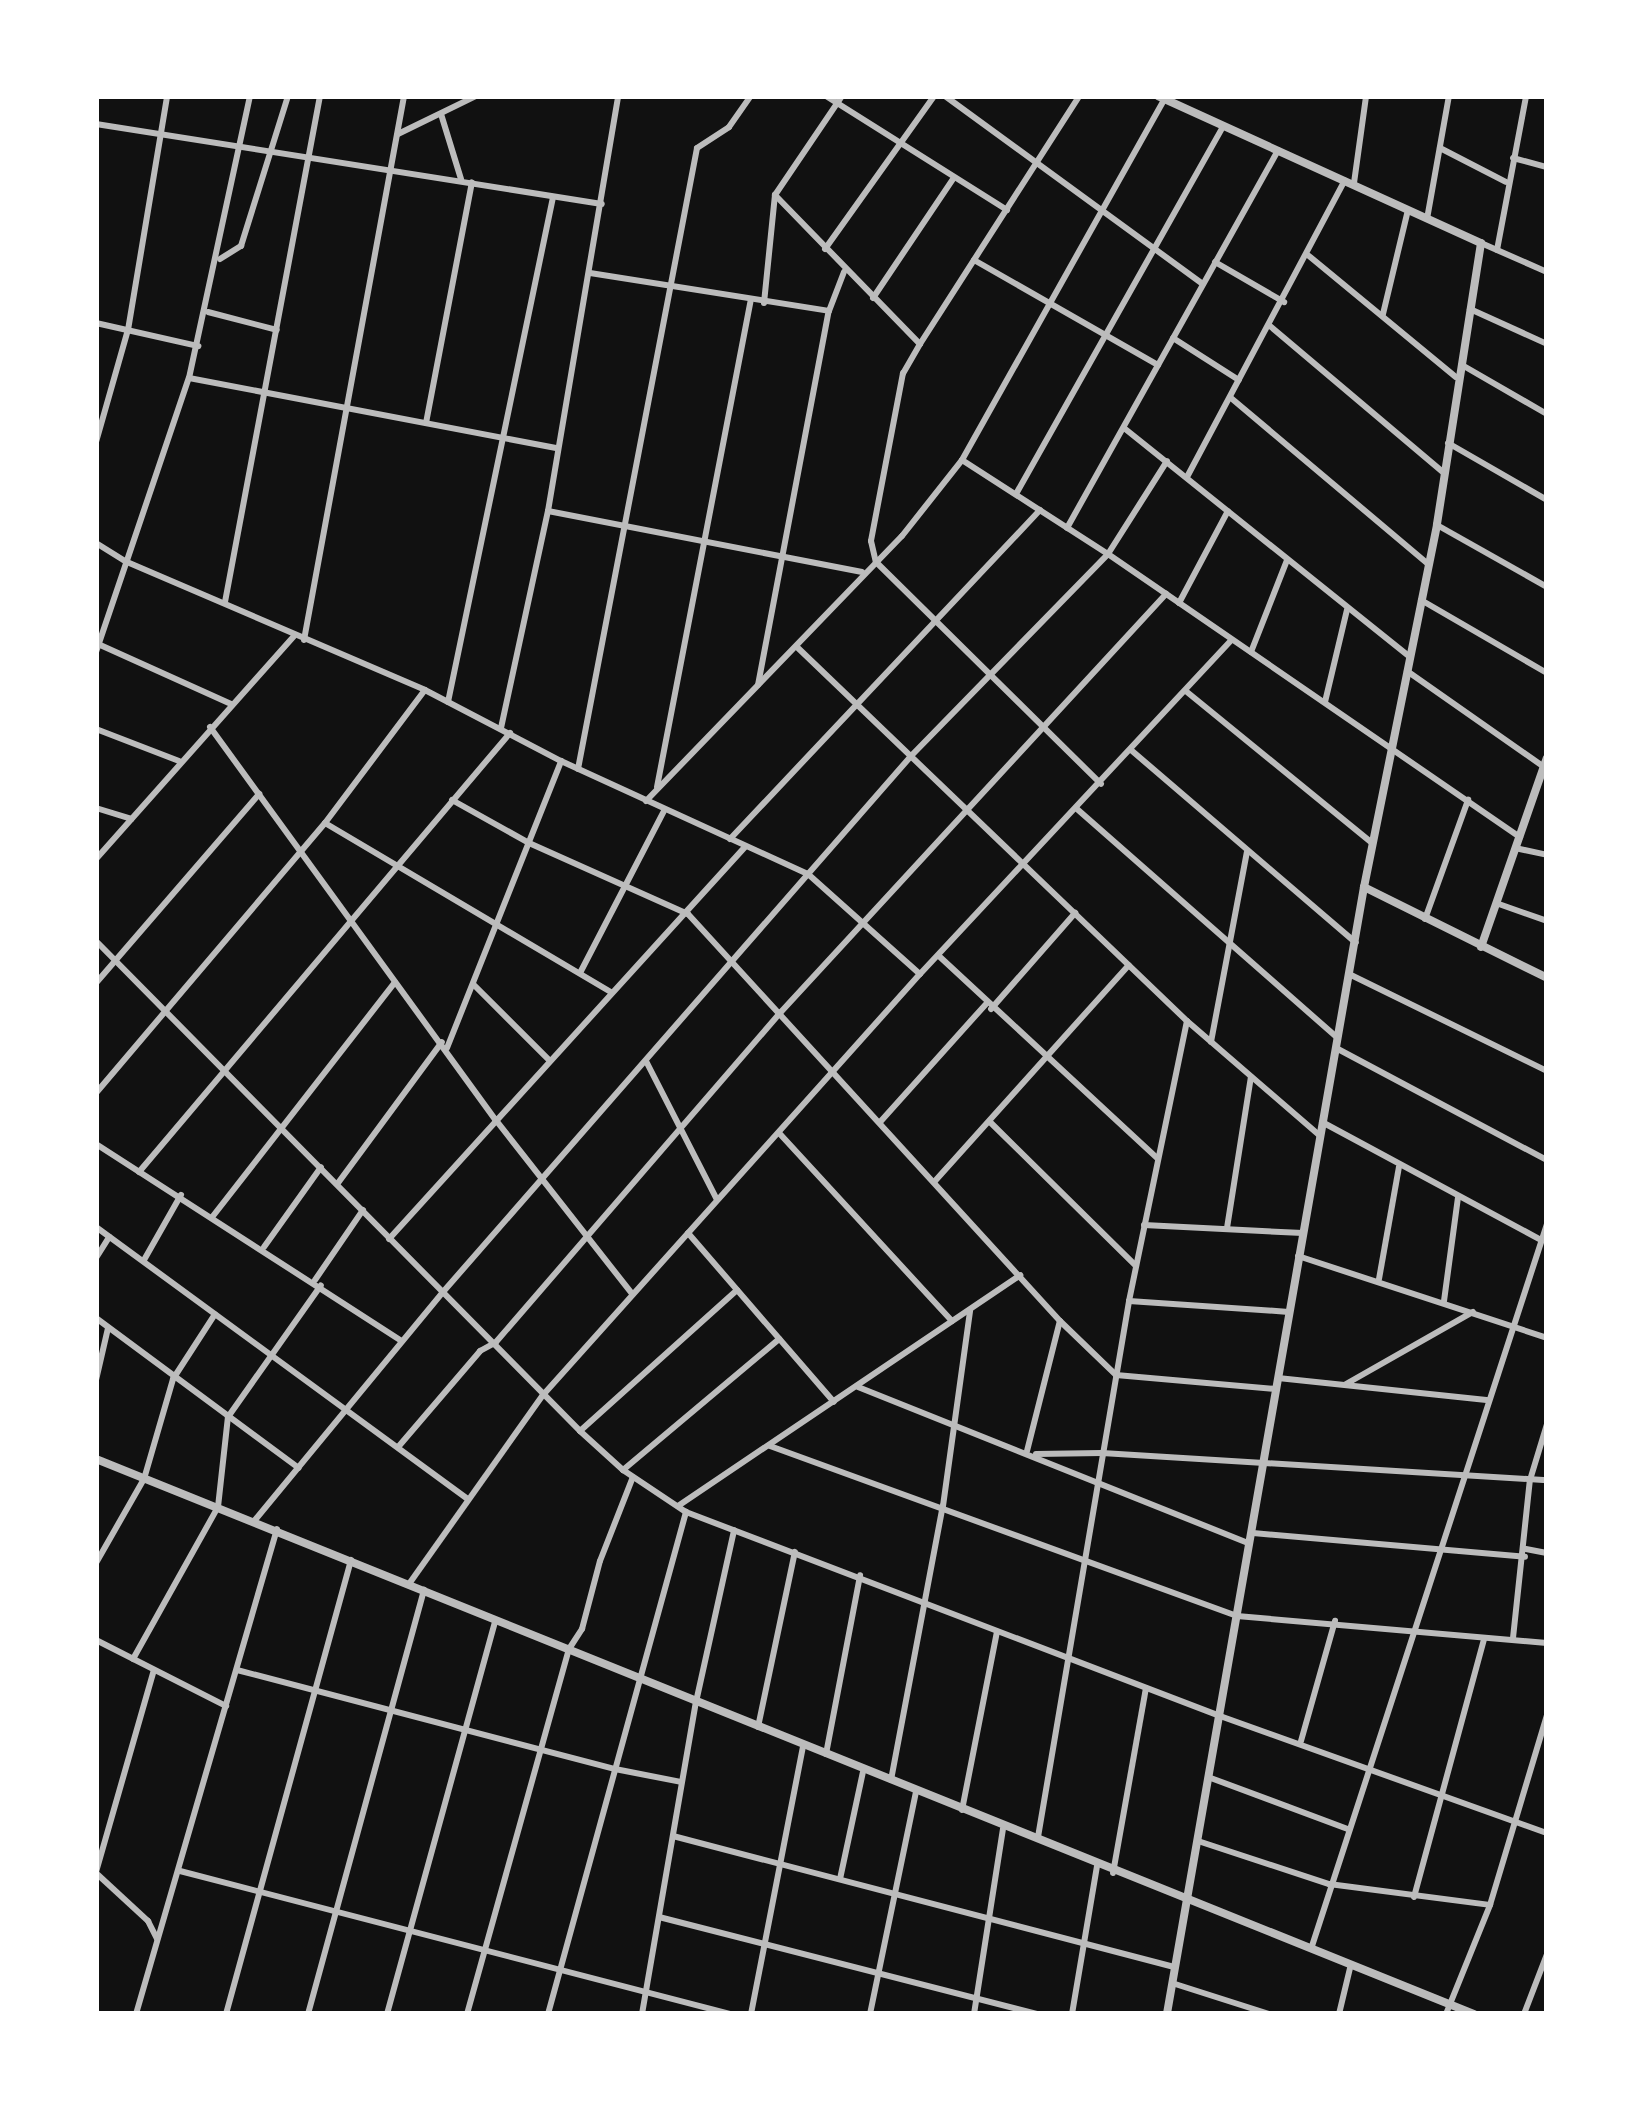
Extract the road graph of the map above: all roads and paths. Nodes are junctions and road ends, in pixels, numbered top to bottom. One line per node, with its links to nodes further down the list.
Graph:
1 (167, 96): 22 (street)
2 (250, 96): 24 (street)
3 (288, 96): 27 (street)
4 (320, 96): 28 (street)
5 (404, 96): 21 (street)
6 (476, 96): 18 (street)
7 (618, 96): 40 (street)
8 (752, 96): 57 (street)
9 (826, 96): 17 (street)
10 (934, 96): 23 (street)
11 (945, 96): 30 (street)
12 (1079, 96): 30 (street)
13 (1366, 96): 36 (street)
14 (1449, 96): 25 (street)
15 (1526, 96): 29 (street)
16 (1162, 98): 20 (street); 43 (street)
17 (840, 100): 23 (street); 38 (street)
18 (441, 113): 21 (street); 34 (street)
19 (96, 124): 22 (street)
20 (1223, 126): 26 (street); 47 (street)
21 (397, 134): 32 (street)
22 (159, 136): 24 (street); 69 (street)
23 (900, 144): 33 (street); 46 (street)
24 (240, 147): 27 (street); 51 (street)
25 (1440, 148): 37 (street); 44 (street)
26 (1278, 150): 36 (street); 52 (street)
27 (269, 151): 28 (street); 51 (street)
28 (307, 157): 32 (street); 70 (street)
29 (1513, 158): 31 (street); 37 (street)
30 (1037, 164): 41 (street); 43 (street)
31 (1547, 167)
32 (390, 170): 34 (street); 83 (street)
33 (953, 179): 41 (street); 58 (street)
34 (461, 180): 35 (street)
35 (472, 182): 39 (street); 85 (street)
36 (1350, 182): 42 (street); 49 (street)
37 (1507, 183): 48 (street)
38 (775, 195): 46 (street); 62 (street)
39 (553, 197): 40 (street); 87 (street)
40 (602, 204): 54 (street)
41 (1007, 210): 50 (street)
42 (1408, 210): 44 (street); 66 (street)
43 (1102, 213): 47 (street); 60 (street)
44 (1427, 219): 45 (street)
45 (1481, 243): 48 (street); 63 (street)
46 (825, 249): 53 (street)
47 (1154, 250): 56 (street); 71 (street)
48 (1497, 250): 55 (street)
49 (1309, 256): 61 (street); 66 (street)
50 (974, 260): 60 (street); 73 (street)
51 (218, 261): 65 (street)
52 (1215, 262): 56 (street); 61 (street)
53 (844, 270): 58 (street); 64 (street)
54 (590, 272): 57 (street); 90 (street)
55 (1547, 272)
56 (1203, 284): 72 (street)
57 (671, 286): 59 (street); 101 (street)
58 (873, 298): 73 (street)
59 (750, 302): 62 (street); 103 (street)
60 (1051, 302): 71 (street); 91 (street)
61 (1284, 302): 68 (street)
62 (764, 303): 64 (street)
63 (1470, 309): 74 (street); 76 (street)
64 (829, 311): 106 (street)
65 (208, 312): 70 (street); 75 (street)
66 (1383, 314): 78 (street)
67 (96, 323): 69 (street)
68 (1270, 326): 80 (street); 93 (street)
69 (128, 330): 75 (street); 88 (street)
70 (278, 330): 81 (street)
71 (1106, 334): 77 (street); 95 (street)
72 (1173, 338): 77 (street); 80 (street)
73 (920, 344): 109 (street)
74 (1547, 344)
75 (198, 346): 79 (street)
76 (1459, 364): 78 (street); 84 (street)
77 (1158, 365): 86 (street)
78 (1456, 377): 89 (street)
79 (189, 378): 81 (street); 108 (street)
80 (1240, 380): 82 (street)
81 (266, 395): 83 (street); 115 (street)
82 (1231, 398): 94 (street); 110 (street)
83 (346, 408): 85 (street); 120 (street)
84 (1547, 414)
85 (426, 423): 87 (street)
86 (1124, 428): 92 (street); 102 (street)
87 (505, 438): 90 (street); 132 (street)
88 (96, 442)
89 (1448, 443): 93 (street); 96 (street)
90 (558, 448): 98 (street)
91 (962, 460): 95 (street); 109 (street)
92 (1167, 461): 94 (street); 105 (street)
93 (1444, 473): 100 (street)
94 (1186, 477): 99 (street)
95 (1016, 494): 97 (street)
96 (1547, 500)
97 (1040, 510): 102 (street); 118 (street)
98 (548, 511): 101 (street); 137 (street)
99 (1228, 511): 107 (street); 116 (street)
100 (1437, 525): 110 (street); 112 (street)
101 (627, 527): 103 (street); 147 (street)
102 (1067, 528): 105 (street)
103 (704, 539): 106 (street); 150 (street)
104 (96, 543): 108 (street)
105 (1108, 554): 113 (street); 127 (street)
106 (785, 556): 111 (street); 129 (street)
107 (1287, 560): 117 (street); 124 (street)
108 (127, 562): 115 (street); 122 (street)
109 (876, 562): 111 (street); 118 (street)
110 (1428, 564): 114 (street)
111 (864, 573): 123 (street)
112 (1547, 587)
113 (1166, 593): 116 (street); 139 (street)
114 (1421, 600): 125 (street); 128 (street)
115 (225, 602): 119 (street)
116 (1178, 603): 121 (street)
117 (1347, 610): 125 (street); 133 (street)
118 (937, 622): 127 (street); 135 (street)
119 (295, 636): 120 (street); 134 (street)
120 (304, 640): 130 (street)
121 (1232, 640): 124 (street); 131 (street)
122 (97, 648): 134 (street)
123 (798, 648): 129 (street); 135 (street)
124 (1251, 653): 133 (street)
125 (1409, 656): 126 (street)
126 (1407, 671): 141 (street); 146 (street)
127 (992, 673): 139 (street); 143 (street)
128 (1547, 673)
129 (758, 685): 150 (street)
130 (425, 689): 132 (street); 160 (street)
131 (1187, 692): 142 (street); 164 (street)
132 (448, 702): 137 (street)
133 (1325, 702): 141 (street)
134 (231, 704): 136 (street)
135 (859, 707): 143 (street); 162 (street)
136 (210, 727): 144 (street); 151 (street)
137 (501, 728): 140 (street)
138 (96, 729): 144 (street)
139 (1044, 729): 148 (street); 158 (street)
140 (510, 733): 145 (street); 152 (street)
141 (1391, 747): 153 (street); 164 (street)
142 (1131, 750): 148 (street); 167 (street)
143 (911, 755): 158 (street); 173 (street)
144 (178, 761): 159 (street)
145 (561, 761): 147 (street); 163 (street)
146 (1546, 762): 149 (street)
147 (578, 769): 154 (street)
148 (1101, 784): 156 (street)
149 (1542, 785): 161 (street)
150 (657, 787): 154 (street)
151 (260, 794): 168 (street); 189 (street)
152 (452, 800): 163 (street); 171 (street)
153 (1468, 800): 161 (street); 179 (street)
154 (646, 801): 157 (street)
155 (96, 808): 159 (street)
156 (1077, 809): 172 (street); 186 (street)
157 (665, 810): 162 (street); 174 (street)
158 (966, 810): 172 (street); 182 (street)
159 (131, 819): 170 (street)
160 (325, 823): 168 (street); 171 (street)
161 (1520, 837): 166 (street)
162 (730, 839): 165 (street)
163 (529, 843): 174 (street); 183 (street)
164 (1372, 843): 175 (street)
165 (746, 847): 173 (street); 178 (street)
166 (1516, 848): 169 (street); 176 (street)
167 (1248, 849): 185 (street); 186 (street)
168 (301, 851): 181 (street); 201 (street)
169 (1547, 855)
170 (96, 859)
171 (401, 865): 181 (street); 183 (street)
172 (1024, 866): 177 (street); 188 (street)
173 (808, 874): 182 (street); 190 (street)
174 (628, 887): 178 (street); 192 (street)
175 (1364, 887): 179 (street); 185 (street)
176 (1496, 903): 180 (street); 187 (street)
177 (1075, 913): 191 (street); 200 (street)
178 (688, 914): 190 (street); 199 (street)
179 (1425, 919): 187 (street)
180 (1547, 921)
181 (351, 922): 196 (street); 210 (street)
182 (865, 923): 193 (street); 202 (street)
183 (498, 926): 192 (street); 198 (street)
184 (96, 941): 189 (street)
185 (1356, 944): 194 (street)
186 (1230, 946): 204 (street); 205 (street)
187 (1481, 947): 195 (street)
188 (940, 957): 193 (street); 200 (street)
189 (115, 959): 197 (street); 201 (street)
190 (735, 961): 202 (street); 209 (street)
191 (1130, 965): 203 (street); 207 (street)
192 (580, 973): 199 (street)
193 (920, 974): 212 (street)
194 (1351, 974): 205 (street); 211 (street)
195 (1547, 978)
196 (395, 982): 206 (street); 220 (street)
197 (96, 983)
198 (474, 985): 206 (street); 208 (street)
199 (612, 992): 208 (street)
200 (989, 1007): 207 (street); 216 (street)
201 (166, 1012): 210 (street); 214 (street)
202 (780, 1012): 212 (street); 219 (street)
203 (1186, 1021): 204 (street); 224 (street)
204 (1210, 1042): 213 (street)
205 (1337, 1043): 218 (street); 225 (street)
206 (444, 1045): 215 (street); 231 (street)
207 (1045, 1059): 217 (street); 224 (street)
208 (550, 1061): 215 (street)
209 (646, 1061): 219 (street); 229 (street)
210 (225, 1069): 220 (street); 228 (street)
211 (1547, 1070)
212 (832, 1071): 216 (street); 221 (street)
213 (1251, 1077): 222 (street); 240 (street)
214 (96, 1093)
215 (495, 1119): 229 (street); 245 (street)
216 (880, 1121): 230 (street)
217 (990, 1122): 230 (street); 251 (street)
218 (1322, 1122): 222 (street); 227 (street)
219 (682, 1124): 234 (street); 244 (street)
220 (282, 1125): 226 (street); 236 (street)
221 (779, 1133): 234 (street); 265 (street)
222 (1319, 1136): 242 (street)
223 (96, 1144): 228 (street)
224 (1157, 1158): 238 (street)
225 (1547, 1160)
226 (321, 1167): 231 (street); 247 (street)
227 (1400, 1167): 233 (street); 253 (street)
228 (139, 1172): 232 (street)
229 (544, 1179): 244 (street); 256 (street)
230 (935, 1181): 252 (street)
231 (338, 1183): 235 (street)
232 (181, 1195): 236 (street); 250 (street)
233 (1458, 1198): 246 (street); 259 (street)
234 (717, 1200): 241 (street)
235 (363, 1210): 245 (street); 254 (street)
236 (213, 1216): 247 (street)
237 (1547, 1224): 246 (street)
238 (1144, 1225): 240 (street); 251 (street)
239 (96, 1227): 243 (street)
240 (1226, 1228): 242 (street)
241 (688, 1233): 255 (street); 257 (street)
242 (1303, 1233): 248 (street)
243 (110, 1237): 249 (street); 250 (street)
244 (587, 1237): 257 (street); 272 (street)
245 (389, 1239): 256 (street)
246 (1541, 1240): 267 (street)
247 (263, 1248): 254 (street)
248 (1298, 1256): 253 (street); 261 (street)
249 (96, 1258)
250 (144, 1260): 263 (street)
251 (1136, 1266): 258 (street)
252 (1020, 1275): 260 (street); 266 (street)
253 (1379, 1279): 259 (street)
254 (318, 1282): 271 (street); 273 (street)
255 (737, 1290): 270 (street); 288 (street)
256 (443, 1292): 271 (street); 272 (street)
257 (632, 1294): 281 (street)
258 (1129, 1301): 261 (street); 274 (street)
259 (1444, 1301): 262 (street)
260 (970, 1311): 265 (street); 287 (street)
261 (1289, 1312): 275 (street)
262 (1473, 1312): 267 (street); 278 (street)
263 (215, 1314): 273 (street); 276 (street)
264 (96, 1318): 268 (street)
265 (952, 1321): 279 (street)
266 (1060, 1321): 274 (street); 291 (street)
267 (1514, 1326): 269 (street); 282 (street)
268 (108, 1328): 276 (street); 277 (street)
269 (1547, 1338)
270 (778, 1340): 283 (street); 296 (street)
271 (402, 1341): 284 (street)
272 (496, 1342): 281 (street); 289 (street)
273 (274, 1354): 284 (street); 285 (street)
274 (1116, 1376): 280 (street); 292 (street)
275 (1278, 1378): 278 (street); 280 (street)
276 (173, 1379): 285 (street); 299 (street)
277 (96, 1380)
278 (1346, 1384): 282 (street)
279 (858, 1387): 283 (street); 287 (street)
280 (1276, 1389): 294 (street)
281 (543, 1395): 288 (street); 303 (street)
282 (1489, 1400): 298 (street)
283 (834, 1402): 290 (street)
284 (348, 1409): 289 (street); 295 (street)
285 (228, 1417): 295 (street); 306 (street)
286 (1547, 1424): 300 (street)
287 (956, 1427): 291 (street); 304 (street)
288 (580, 1432): 296 (street)
289 (399, 1446): 303 (street)
290 (770, 1446): 304 (street); 305 (street)
291 (1032, 1453): 292 (street); 302 (street)
292 (1102, 1453): 294 (street); 302 (street)
293 (96, 1459): 299 (street)
294 (1263, 1464): 298 (street); 311 (street)
295 (298, 1468): 308 (street)
296 (623, 1470): 297 (street)
297 (634, 1477): 305 (street); 333 (street)
298 (1466, 1477): 300 (street); 313 (street)
299 (144, 1479): 306 (street); 319 (street)
300 (1530, 1480): 301 (street); 315 (street)
301 (1547, 1480)
302 (1096, 1484): 312 (street); 318 (street)
303 (468, 1499): 321 (street)
304 (943, 1505): 318 (street); 323 (street)
305 (678, 1506): 307 (street)
306 (218, 1507): 308 (street); 335 (street)
307 (686, 1512): 310 (street); 338 (street)
308 (255, 1520): 309 (street)
309 (278, 1529): 317 (street); 337 (street)
310 (734, 1530): 314 (street); 341 (street)
311 (1253, 1533): 312 (street); 313 (street)
312 (1251, 1544): 324 (street)
313 (1441, 1551): 315 (street); 327 (street)
314 (795, 1552): 320 (street); 347 (street)
315 (1526, 1553): 316 (street); 331 (street)
316 (1547, 1553)
317 (351, 1560): 321 (street); 340 (street)
318 (1084, 1560): 324 (street); 334 (street)
319 (96, 1563)
320 (860, 1575): 323 (street); 351 (street)
321 (409, 1584): 322 (street)
322 (424, 1591): 325 (street); 343 (street)
323 (926, 1603): 328 (street); 357 (street)
324 (1237, 1616): 326 (street); 344 (street)
325 (495, 1621): 333 (street); 346 (street)
326 (1335, 1621): 327 (street); 348 (street)
327 (1416, 1628): 329 (street); 352 (street)
328 (997, 1631): 334 (street); 360 (street)
329 (1484, 1639): 331 (street); 359 (street)
330 (96, 1640): 335 (street)
331 (1513, 1640): 332 (street)
332 (1547, 1643)
333 (569, 1649): 338 (street); 350 (street)
334 (1067, 1658): 339 (street); 367 (street)
335 (133, 1659): 336 (street)
336 (154, 1670): 342 (street); 371 (street)
337 (237, 1670): 340 (street); 342 (street)
338 (640, 1680): 341 (street); 353 (street)
339 (1146, 1688): 344 (street); 372 (street)
340 (314, 1690): 343 (street); 375 (street)
341 (696, 1702): 347 (street); 356 (street)
342 (226, 1706): 370 (street)
343 (391, 1709): 346 (street); 380 (street)
344 (1220, 1715): 348 (street); 355 (street)
345 (1547, 1715): 361 (street)
346 (465, 1726): 350 (street); 383 (street)
347 (758, 1727): 349 (street)
348 (1301, 1742): 352 (street)
349 (803, 1746): 351 (street); 368 (street)
350 (542, 1748): 353 (street); 388 (street)
351 (826, 1754): 354 (street)
352 (1369, 1767): 359 (street); 363 (street)
353 (615, 1769): 356 (street); 392 (street)
354 (863, 1772): 357 (street); 373 (street)
355 (1208, 1777): 363 (street); 366 (street)
356 (682, 1782): 365 (street)
357 (890, 1782): 358 (street)
358 (916, 1792): 360 (street); 376 (street)
359 (1442, 1794): 361 (street); 378 (street)
360 (962, 1811): 362 (street)
361 (1514, 1821): 364 (street); 379 (street)
362 (1003, 1828): 367 (street); 382 (street)
363 (1348, 1829): 374 (street)
364 (1547, 1833)
365 (673, 1836): 368 (street); 381 (street)
366 (1198, 1841): 374 (street); 377 (street)
367 (1037, 1842): 369 (street)
368 (780, 1865): 373 (street); 385 (street)
369 (1097, 1866): 372 (street); 386 (street)
370 (180, 1871): 375 (street); 384 (street)
371 (96, 1872): 384 (street)
372 (1113, 1873): 377 (street)
373 (839, 1881): 376 (street)
374 (1329, 1884): 378 (street); 387 (street)
375 (257, 1892): 380 (street); 400 (street)
376 (897, 1897): 382 (street); 393 (street)
377 (1190, 1898): 387 (street); 391 (street)
378 (1414, 1898): 379 (street)
379 (1490, 1905): 397 (street)
380 (335, 1913): 383 (street); 401 (street)
381 (659, 1917): 385 (street); 395 (street)
382 (988, 1922): 386 (street); 396 (street)
383 (408, 1933): 388 (street); 402 (street)
384 (158, 1939): 399 (street)
385 (765, 1943): 393 (street); 407 (street)
386 (1084, 1945): 391 (street); 411 (street)
387 (1312, 1946): 390 (street)
388 (483, 1951): 392 (street); 403 (street)
389 (1547, 1954): 415 (street)
390 (1351, 1964): 397 (street); 413 (street)
391 (1175, 1967): 394 (street)
392 (559, 1971): 395 (street); 404 (street)
393 (879, 1975): 396 (street); 408 (street)
394 (1172, 1983): 398 (street); 412 (street)
395 (646, 1993): 405 (street); 406 (street)
396 (976, 2000): 409 (street); 410 (street)
397 (1448, 2009): 414 (street)
398 (1265, 2013)
399 (136, 2014)
400 (226, 2014)
401 (308, 2014)
402 (387, 2014)
403 (466, 2014)
404 (548, 2014)
405 (642, 2014)
406 (730, 2014)
407 (751, 2014)
408 (871, 2014)
409 (974, 2014)
410 (1037, 2014)
411 (1072, 2014)
412 (1167, 2014)
413 (1339, 2014)
414 (1474, 2014)
415 (1524, 2014)

